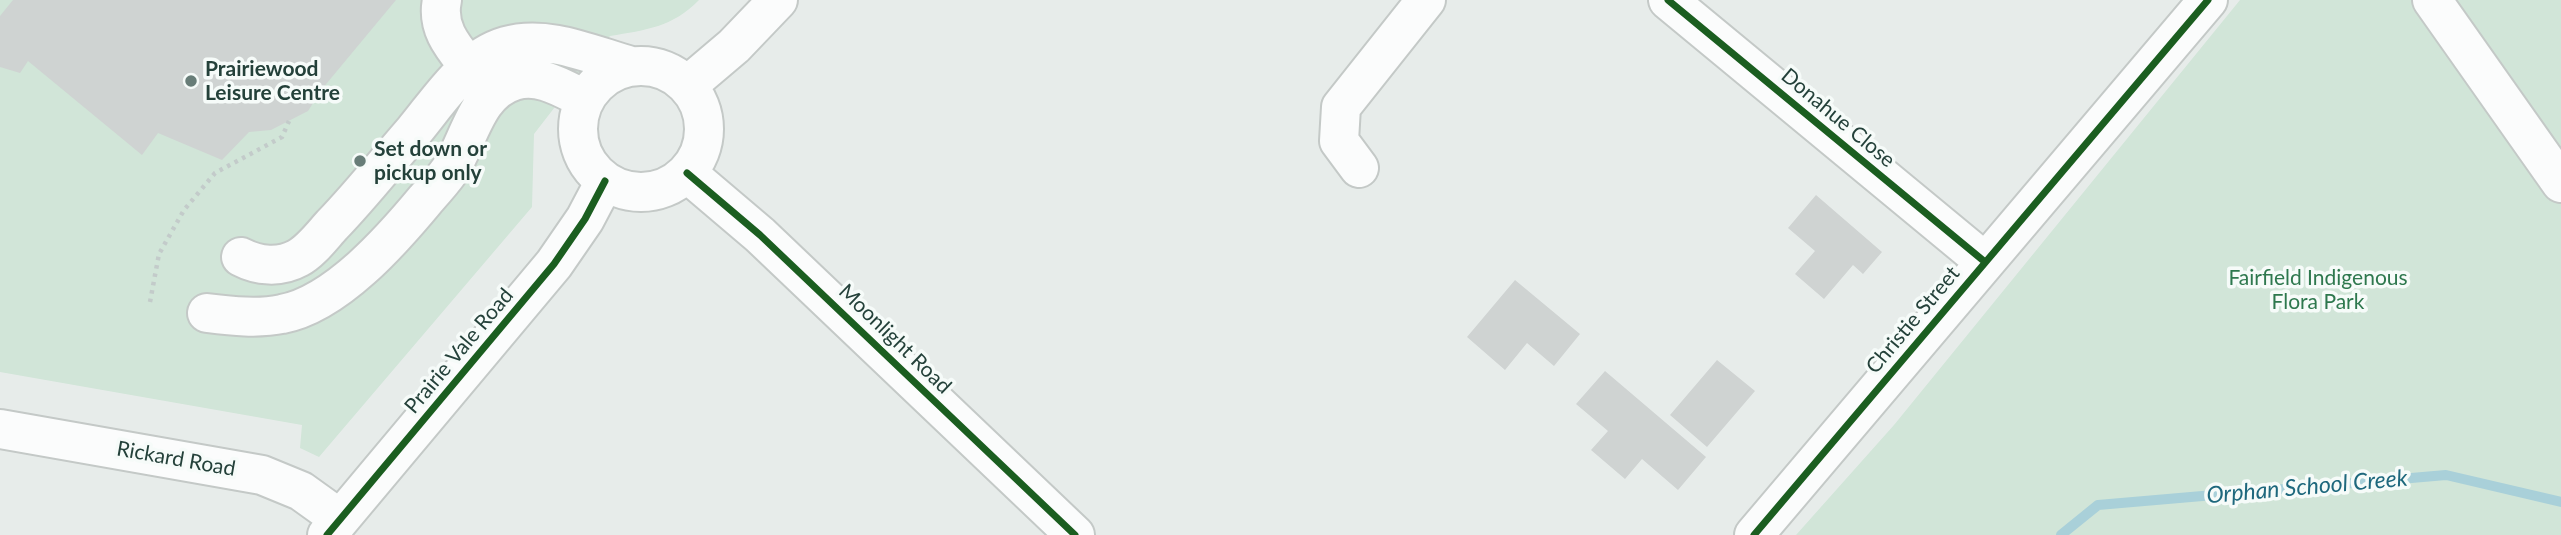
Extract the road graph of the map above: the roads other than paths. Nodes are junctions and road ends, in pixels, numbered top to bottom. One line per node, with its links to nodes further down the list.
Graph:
1 (442, 0): 8 (street)
2 (778, 0): 9 (street)
3 (1426, 0): 11 (street)
4 (1668, 0): 18 (street, Donahue Close)
5 (2208, 0): 18 (street, Christie Street)
6 (2432, 0): 14 (street)
7 (631, 66): 8 (street); 9 (street); 10 (street)
8 (469, 67): 15 (street)
9 (688, 85): 12 (street)
10 (584, 99): 13 (street); 16 (street)
11 (1359, 168)
12 (687, 173): 13 (street); 22 (street, Moonlight Road)
13 (605, 181): 21 (street, Prairie Vale Road)
14 (2561, 183)
15 (349, 207): 16 (street); 17 (street)
16 (391, 242): 19 (street)
17 (242, 257)
18 (1986, 262): 23 (street, Christie Street)
19 (207, 313)
20 (0, 429): 21 (street, Rickard Road)
21 (334, 527)
22 (1075, 535)
23 (1754, 535)

